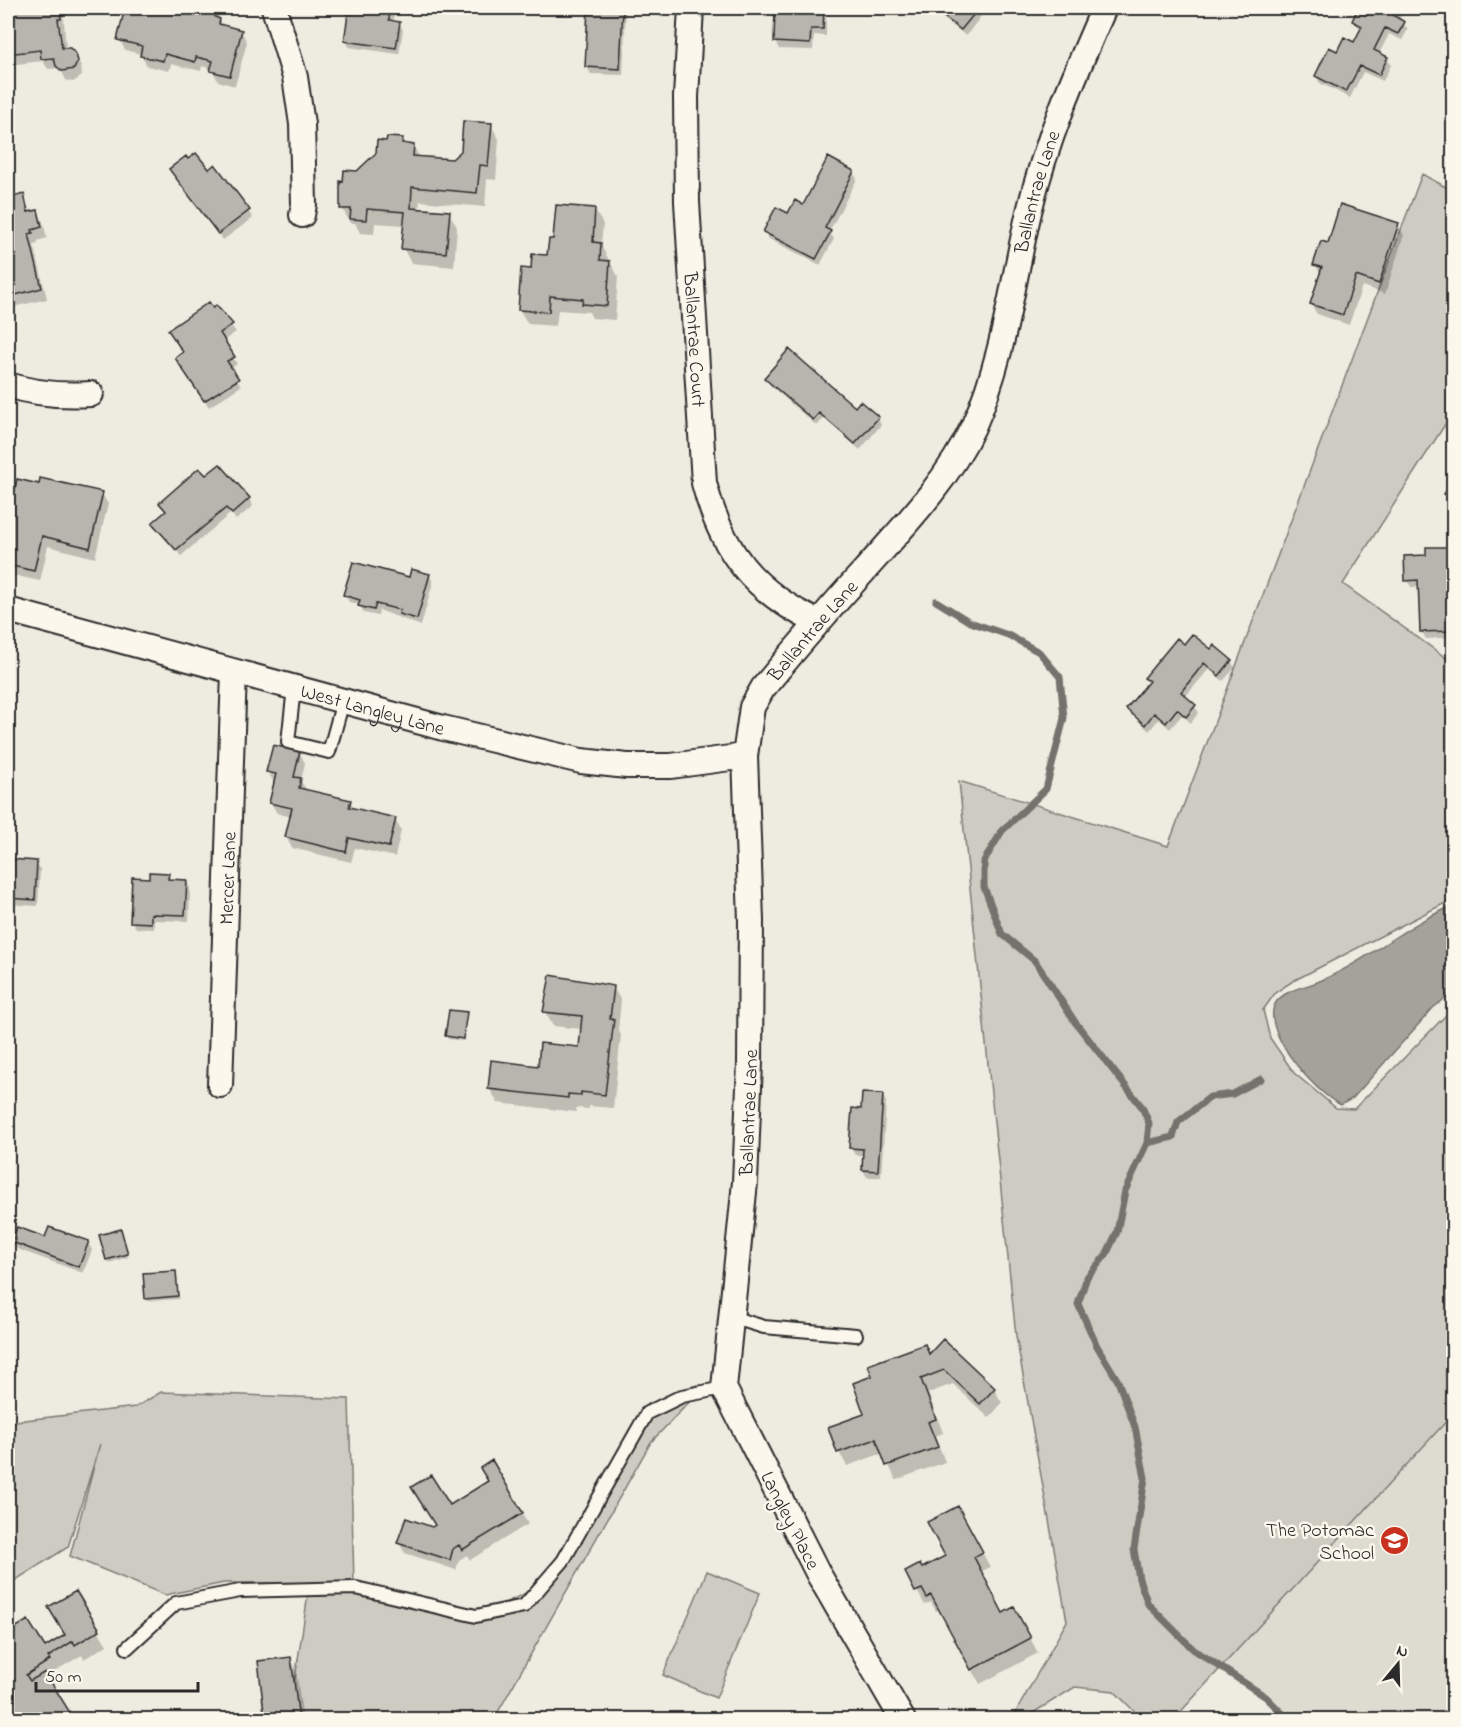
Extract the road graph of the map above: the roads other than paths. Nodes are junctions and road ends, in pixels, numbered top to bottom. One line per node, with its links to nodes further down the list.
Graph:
1 (274, 8): 4 (street)
2 (691, 8): 8 (street, Ballantrae Court)
3 (1104, 8): 8 (street, Ballantrae Lane)
4 (302, 215)
5 (8, 385): 6 (street)
6 (91, 394)
7 (8, 610): 9 (street, West Langley Lane)
8 (818, 622): 12 (street, Ballantrae Lane)
9 (234, 672): 10 (street, West Langley Lane); 13 (street, Mercer Lane)
10 (294, 688): 11 (street, West Langley Lane); 11 (lane)
11 (344, 701): 12 (street, West Langley Lane)
12 (745, 756): 14 (street, Ballantrae Lane)
13 (220, 1085)
14 (731, 1313): 15 (lane); 16 (street)
15 (856, 1335)
16 (724, 1388): 17 (lane); 18 (street, Langley Place)
17 (127, 1648)
18 (903, 1719)

